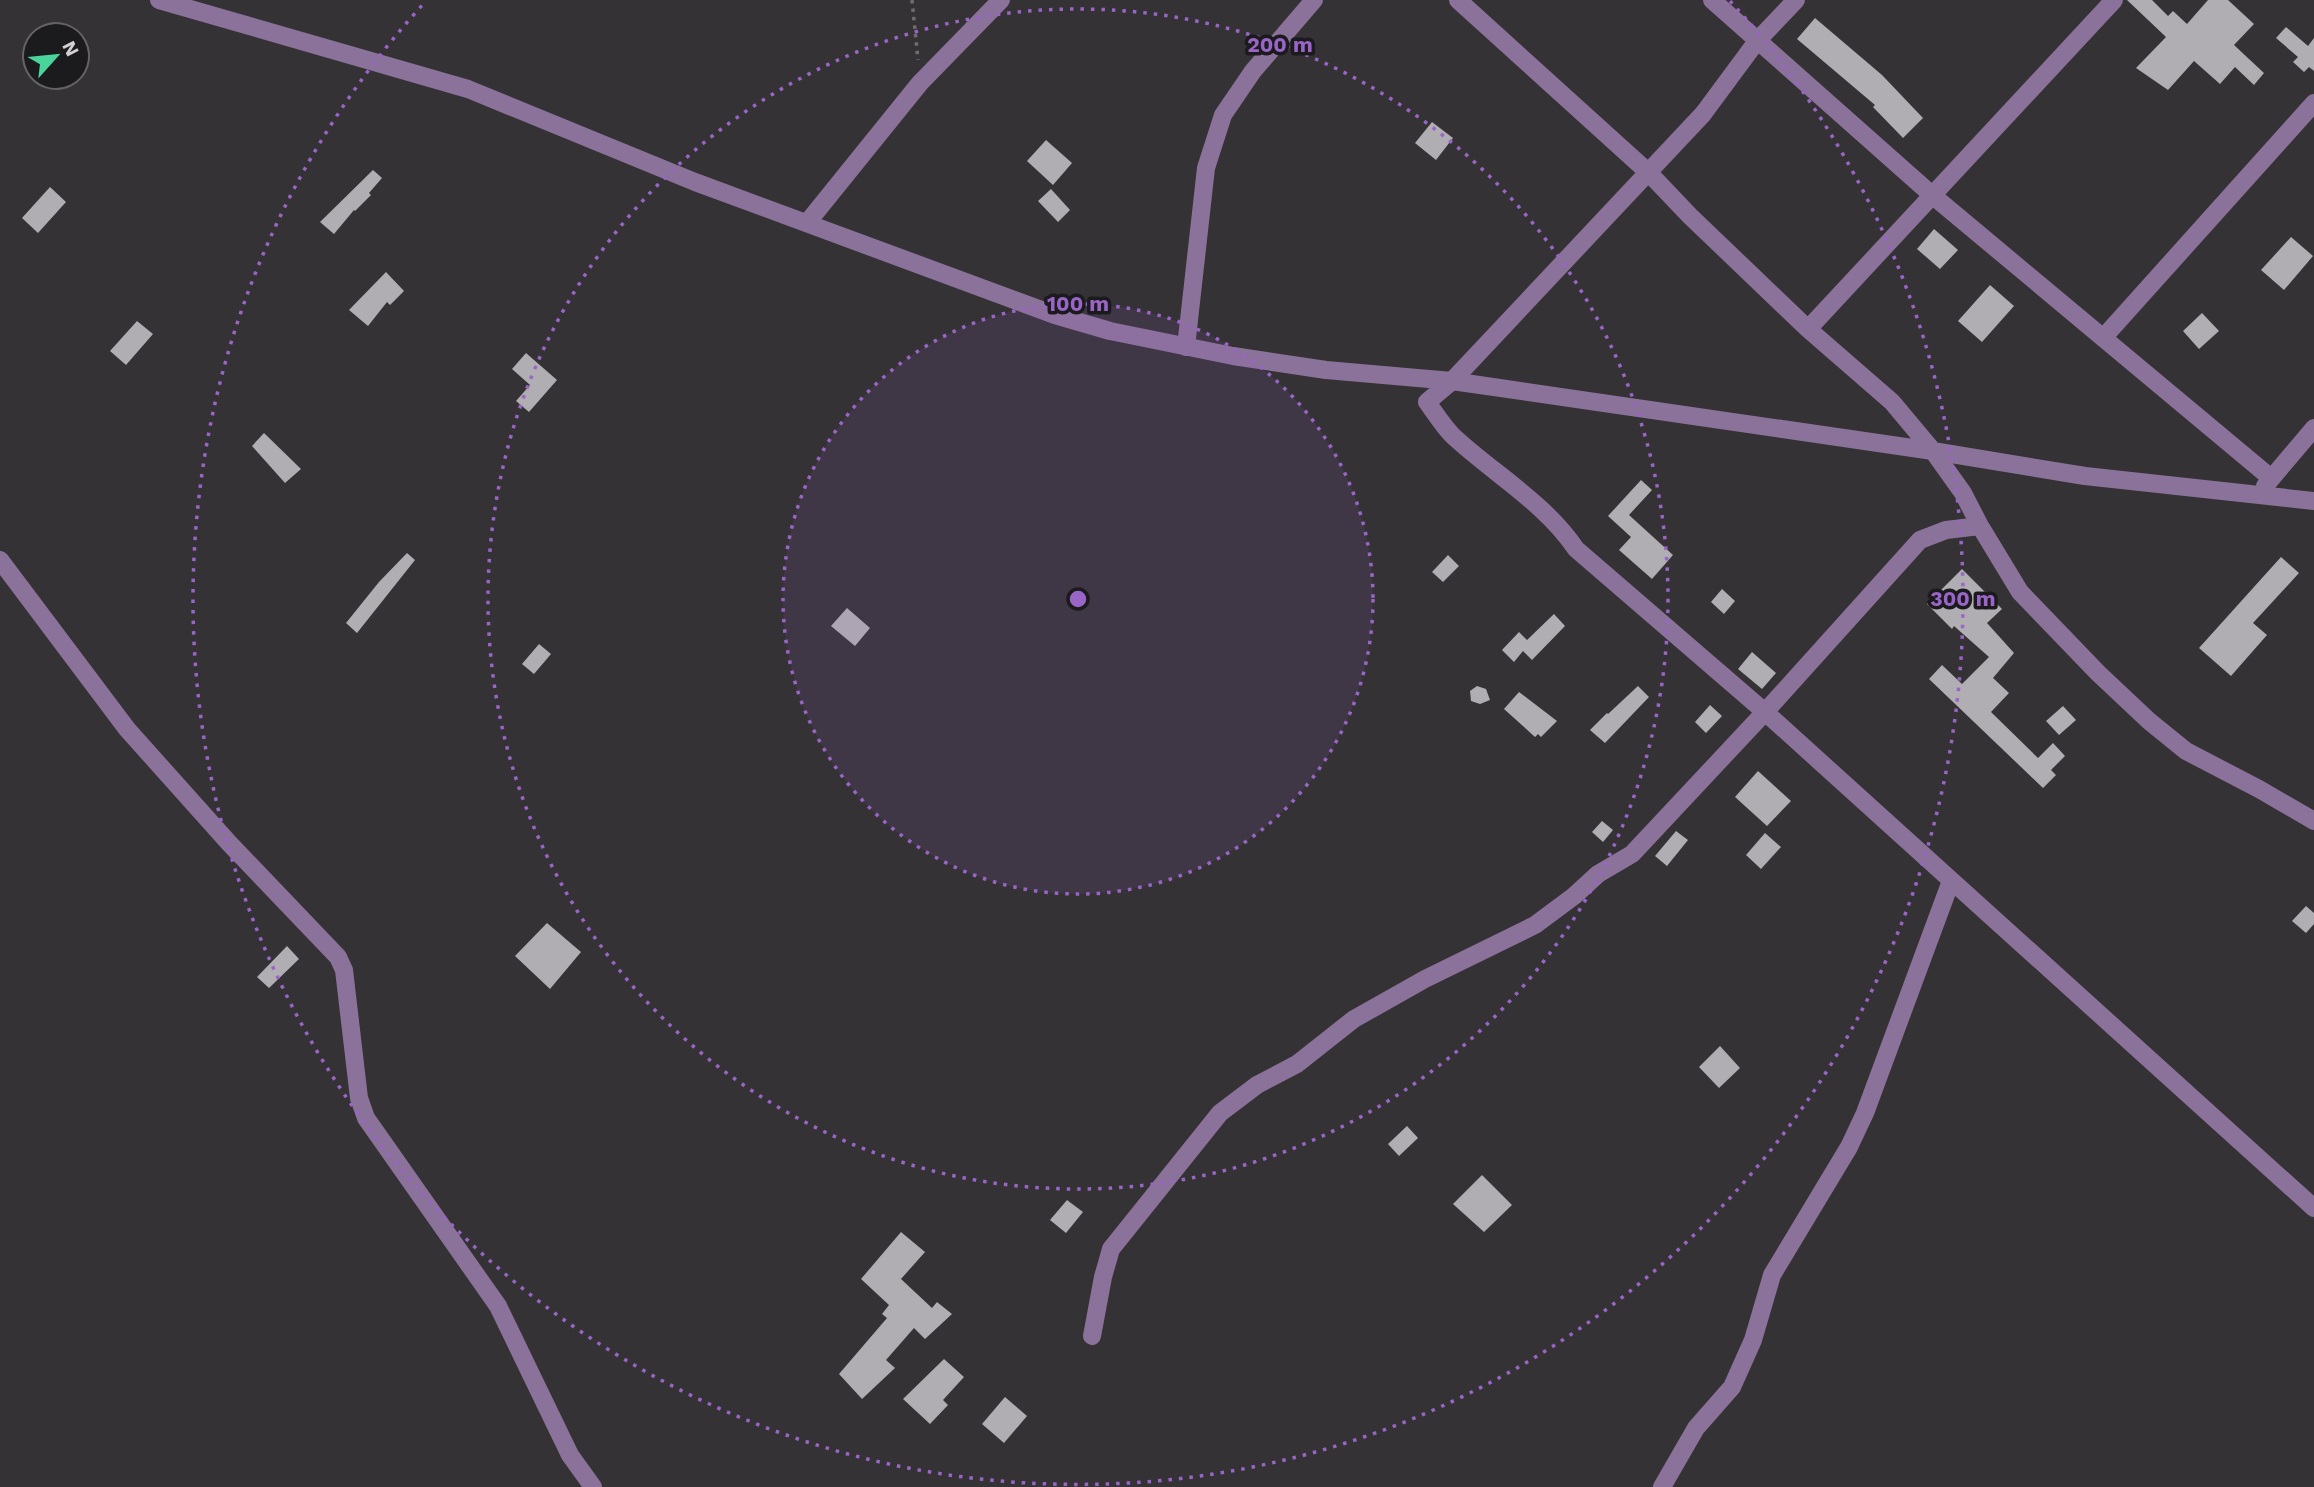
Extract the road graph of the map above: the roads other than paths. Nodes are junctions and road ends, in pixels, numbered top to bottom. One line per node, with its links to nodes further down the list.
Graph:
1 (159, 0): 12 (street)
2 (1000, 0): 12 (street)
3 (1314, 0): 15 (street)
4 (1458, 0): 10 (street)
5 (1712, 0): 8 (street)
6 (1796, 0): 8 (street)
7 (2114, 0): 11 (street)
8 (1757, 41): 10 (street); 11 (street)
9 (2312, 110): 14 (street)
10 (1649, 173): 13 (street); 16 (street)
11 (1932, 195): 13 (street); 14 (street)
12 (807, 223): 15 (street)
13 (1808, 329): 18 (street)
14 (2103, 338): 19 (street)
15 (1186, 347): 16 (street)
16 (1452, 382): 18 (street); 24 (street)
17 (2314, 428): 19 (street)
18 (1933, 451): 20 (street); 22 (street)
19 (2271, 478): 20 (street)
20 (2258, 494): 21 (street)
21 (2314, 501)
22 (1980, 526): 24 (street); 25 (street)
23 (0, 560): 29 (street)
24 (1765, 712): 26 (street); 28 (street)
25 (2314, 821)
26 (1951, 881): 27 (street); 30 (street)
27 (2314, 1208)
28 (1093, 1336)
29 (593, 1487)
30 (1662, 1487)

